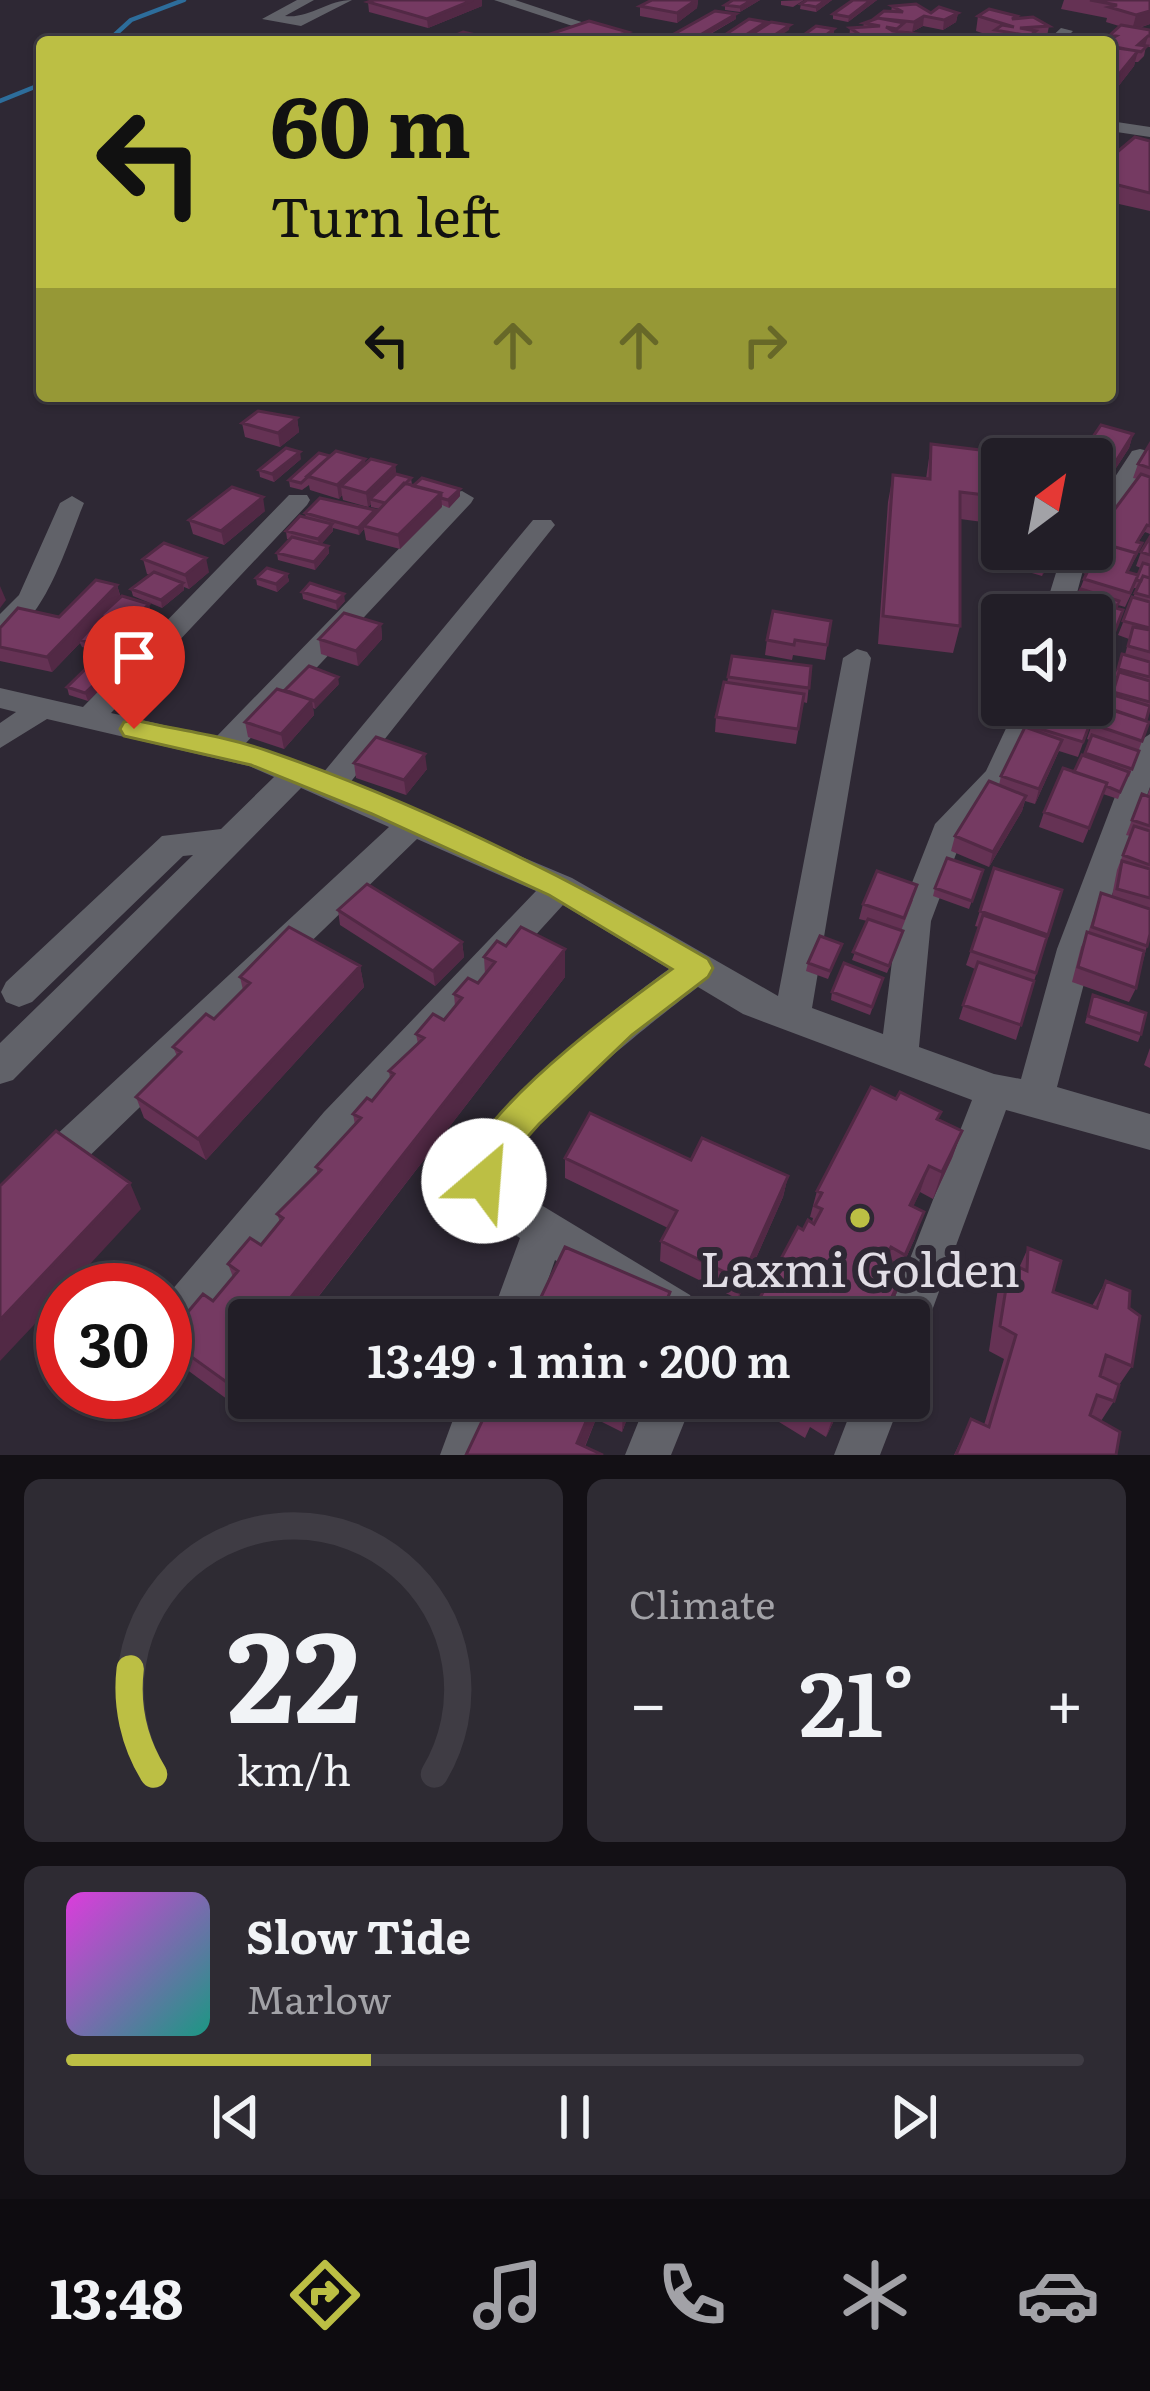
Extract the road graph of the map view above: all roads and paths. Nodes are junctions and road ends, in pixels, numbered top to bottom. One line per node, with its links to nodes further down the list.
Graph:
1 (307, 0): 2 (street)
2 (345, 0)
3 (501, 0): 5 (street)
4 (566, 0): 5 (street)
5 (534, 7): 6 (street)
6 (617, 36)
7 (1116, 127): 8 (street)
8 (1150, 132)
9 (1140, 456): 11 (street)
10 (462, 499): 23 (street)
11 (1113, 499)
12 (298, 500): 19 (street)
13 (73, 503): 15 (street)
14 (542, 525): 25 (street)
15 (0, 629)
16 (857, 658): 31 (street)
17 (0, 698): 18 (street)
18 (42, 708): 19 (street); 21 (street)
19 (89, 719): 23 (street)
20 (1022, 726): 32 (street)
21 (0, 739)
22 (1150, 744): 35 (street)
23 (222, 749): 24 (street)
24 (297, 773): 25 (street); 27 (street)
25 (330, 786): 26 (street)
26 (415, 822): 28 (street); 37 (street)
27 (231, 840): 30 (street); 33 (street)
28 (560, 887): 29 (street); 42 (street)
29 (697, 968): 31 (street); 38 (street)
30 (19, 992)
31 (792, 1016): 32 (street)
32 (899, 1054): 34 (street)
33 (0, 1068)
34 (994, 1091): 35 (street); 41 (street)
35 (1035, 1098): 36 (street)
36 (1150, 1132)
37 (0, 1214)
38 (544, 1231): 39 (street); 40 (street)
39 (520, 1299)
40 (657, 1299)
41 (916, 1299)
42 (192, 1300)
43 (476, 1419): 46 (street)
44 (663, 1419): 47 (street)
45 (871, 1419): 48 (street)
46 (463, 1455)
47 (648, 1455)
48 (857, 1455)

